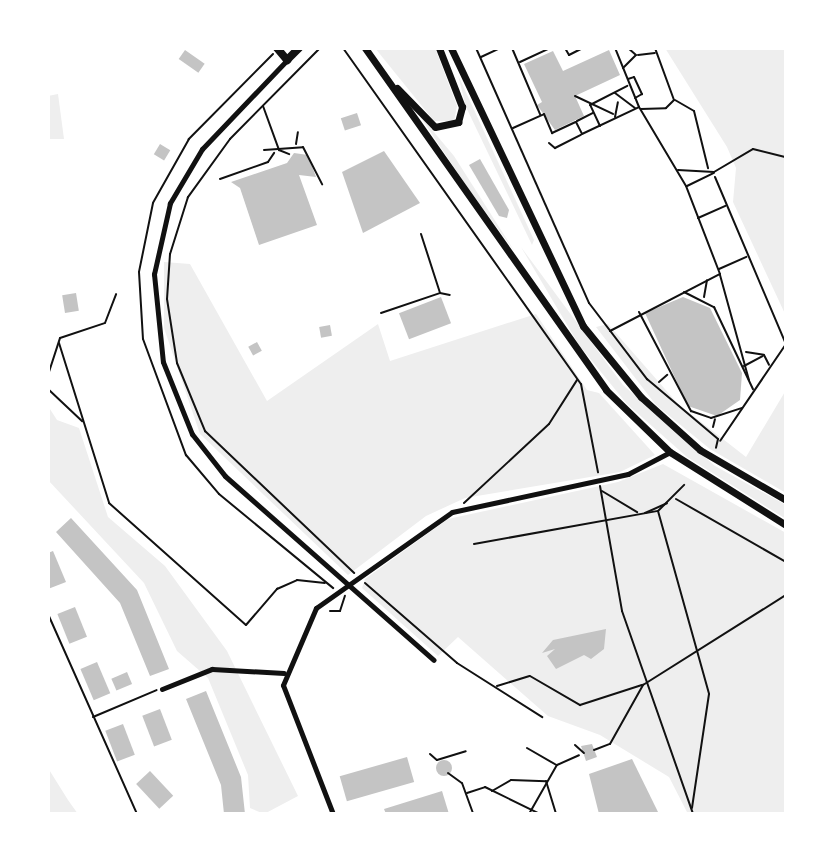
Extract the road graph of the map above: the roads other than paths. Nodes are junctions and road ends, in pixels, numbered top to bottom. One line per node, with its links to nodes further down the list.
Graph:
1 (278, 48): 6 (highway)
2 (299, 48): 6 (highway)
3 (365, 48): 7 (main road)
4 (439, 48): 7 (main road)
5 (451, 48): 9 (main road)
6 (287, 60): 11 (street)
7 (390, 82): 8 (main road)
8 (670, 452): 10 (main road); 11 (street)
9 (786, 500)
10 (786, 525)
11 (349, 585): 12 (street); 13 (street)
12 (434, 660)
13 (284, 673): 14 (street); 15 (street)
14 (162, 689)
15 (333, 814)

